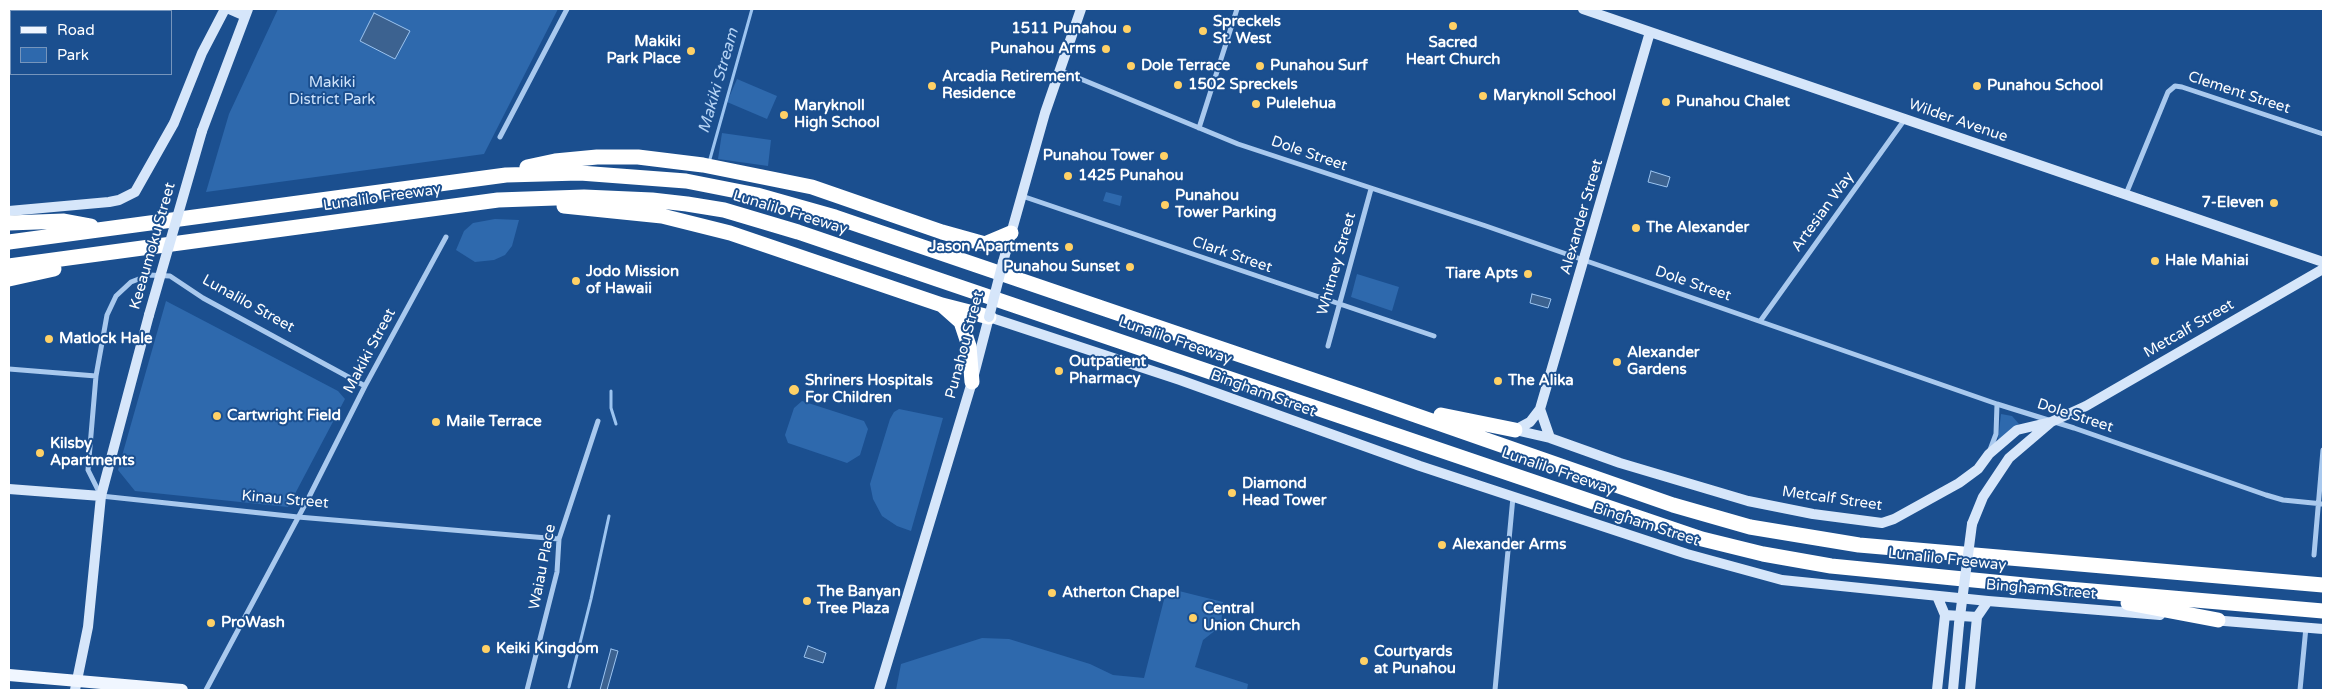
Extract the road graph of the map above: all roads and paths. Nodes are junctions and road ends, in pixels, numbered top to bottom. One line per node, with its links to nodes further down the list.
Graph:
1 (225, 9): 19 (street)
2 (229, 9): 7 (street)
3 (567, 9): 13 (street)
4 (1081, 9): 9 (street, Punahou Street)
5 (1237, 9): 11 (street)
6 (1583, 9): 8 (street, Wilder Avenue)
7 (246, 12): 52 (street, Keeaumoku Street, bridge)
8 (1650, 32): 10 (street, Wilder Avenue); 26 (street, Alexander Street)
9 (1059, 70): 11 (street, Dole Street); 17 (street, Punahou Street)
10 (1905, 118): 16 (street, Wilder Avenue); 35 (street, Artesian Way)
11 (1199, 128): 15 (street, Dole Street)
12 (2323, 134): 16 (street, Clement Street)
13 (500, 137)
14 (471, 179): 21 (highway, Lunalilo Freeway); 22 (highway); 42 (highway, Lunalilo Freeway)
15 (1371, 190): 26 (street, Dole Street); 33 (street, Whitney Street)
16 (2126, 194): 27 (street, Wilder Avenue)
17 (1022, 196): 22 (street, Punahou Street); 33 (street, Clark Street)
18 (498, 200): 25 (highway, Lunalilo Freeway); 32 (highway); 59 (highway, Lunalilo Freeway)
19 (9, 211)
20 (9, 223): 21 (highway)
21 (102, 229): 24 (highway, Lunalilo Freeway)
22 (1011, 233): 34 (street, Punahou Street, bridge)
23 (446, 237): 41 (street, Makiki Street)
24 (9, 242)
25 (137, 250): 28 (highway, Lunalilo Freeway); 30 (highway)
26 (1585, 260): 35 (street, Dole Street); 44 (street, Alexander Street)
27 (2323, 262)
28 (9, 266)
29 (2323, 269): 46 (street, Metcalf Street)
30 (9, 279)
31 (116, 296): 39 (street, Keeaumoku Street); 41 (street, Lunalilo Street)
32 (942, 304): 34 (highway); 40 (highway)
33 (1339, 304): 36 (street, Clark Street); 37 (street, Whitney Street)
34 (989, 317): 40 (street, Punahou Street); 53 (street, Bingham Street)
35 (1761, 320): 43 (street, Dole Street)
36 (1434, 336)
37 (1328, 346)
38 (9, 369): 39 (street)
39 (96, 376): 52 (street, Keeaumoku Street)
40 (972, 382): 73 (street, Punahou Street)
41 (365, 386): 55 (street, Makiki Street)
42 (1372, 400): 47 (highway); 58 (highway, Lunalilo Freeway)
43 (1997, 404): 46 (street, Dole Street); 50 (street)
44 (1540, 409): 47 (street, Alexander Street); 48 (street)
45 (598, 421): 56 (street, Waiau Place)
46 (2051, 422): 50 (street, Metcalf Street); 54 (street, Dole Street); 76 (street, bridge)
47 (1515, 430): 48 (street, Metcalf Street)
48 (1550, 438): 50 (street, Metcalf Street)
49 (2323, 450): 54 (street)
50 (1989, 454)
51 (9, 489): 52 (street, Kinau Street)
52 (101, 496): 55 (street, Kinau Street); 69 (street, Keeaumoku Street)
53 (1513, 496): 60 (street, Bingham Street); 74 (street)
54 (2321, 504): 57 (street)
55 (298, 516): 56 (street, Kinau Street); 71 (street, Makiki Street)
56 (558, 539): 72 (street, Waiau Place)
57 (2314, 555)
58 (2323, 585)
59 (2045, 588): 62 (highway, Lunalilo Freeway); 65 (highway)
60 (1937, 596): 61 (street, Bingham Street); 63 (street)
61 (1988, 601): 64 (street); 65 (street, Bingham Street)
62 (2323, 611)
63 (1945, 614): 64 (street); 75 (street)
64 (1977, 617): 77 (street)
65 (2218, 620): 66 (street, Bingham Street)
66 (2306, 627): 67 (street, Bingham Street); 78 (street)
67 (2323, 629)
68 (9, 674): 69 (main road)
69 (76, 685): 70 (main road)
70 (182, 690)
71 (206, 690)
72 (527, 690)
73 (879, 690)
74 (1495, 690)
75 (1937, 690)
76 (1953, 690)
77 (1970, 690)
78 (2300, 690)

